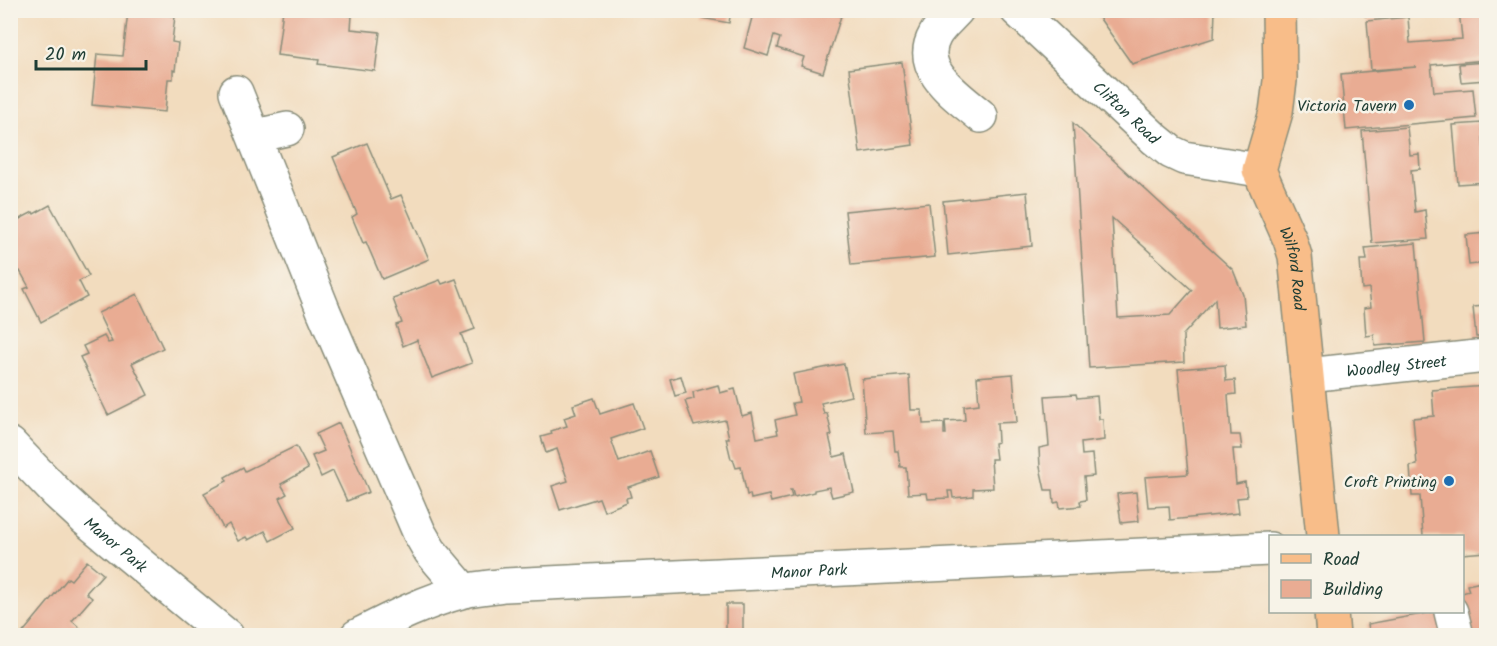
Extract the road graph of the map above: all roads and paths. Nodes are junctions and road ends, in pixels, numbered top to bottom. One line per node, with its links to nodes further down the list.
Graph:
1 (957, 10): 5 (street)
2 (1017, 10): 8 (street, Clifton Road)
3 (1279, 10): 8 (main road)
4 (237, 92): 7 (street)
5 (981, 116)
6 (287, 129): 7 (street)
7 (256, 139): 14 (street)
8 (1259, 170): 10 (main road, Wilford Road)
9 (1486, 356): 10 (street, Woodley Street)
10 (1307, 375): 12 (main road, Wilford Road)
11 (10, 444): 17 (street, Manor Park)
12 (1323, 535)
13 (1269, 549): 14 (street, Manor Park)
14 (464, 591): 18 (street, Manor Park)
15 (1331, 613): 19 (main road)
16 (1451, 613): 20 (street)
17 (227, 636)
18 (357, 636)
19 (1333, 636)
20 (1456, 636)

